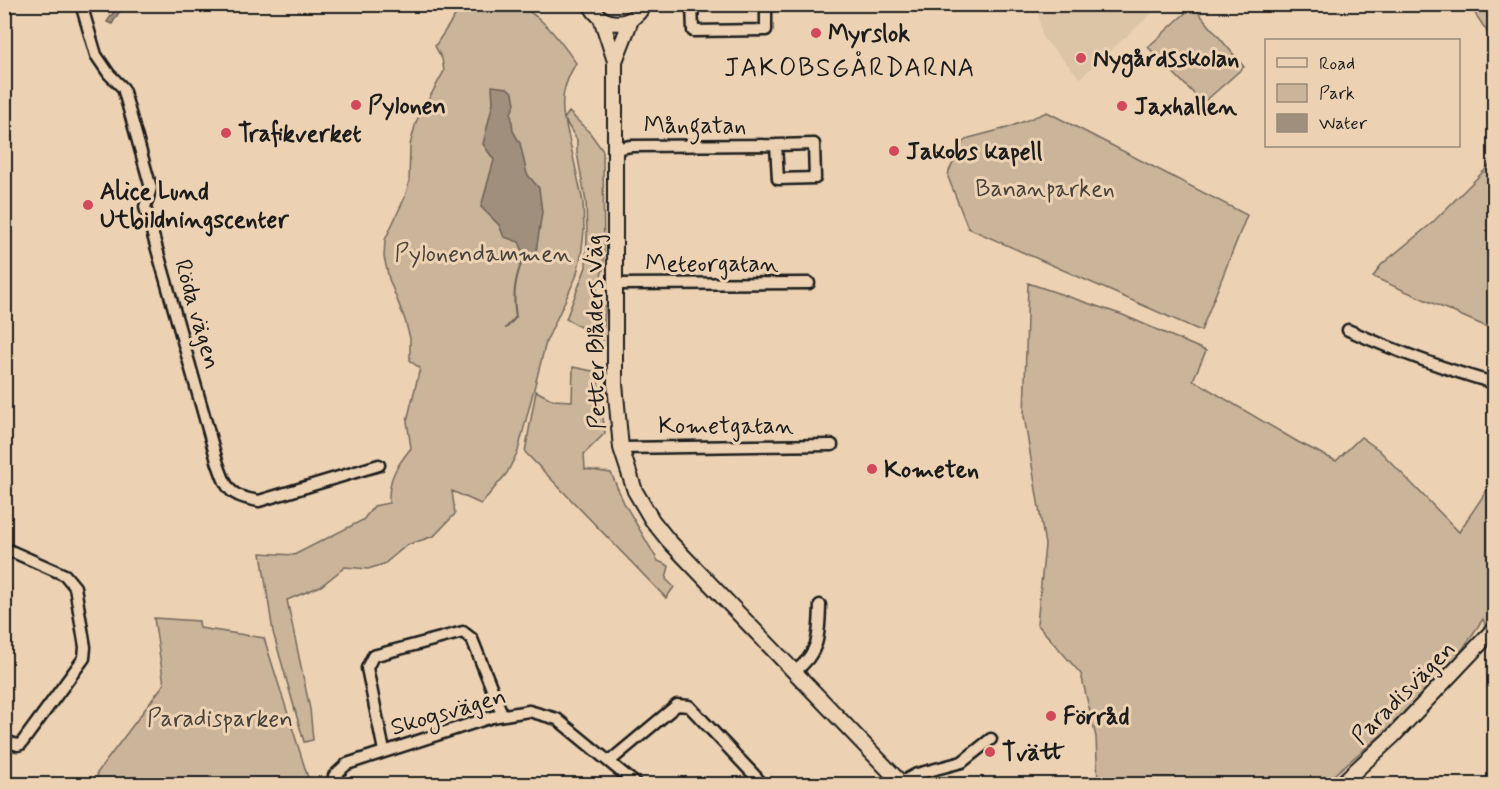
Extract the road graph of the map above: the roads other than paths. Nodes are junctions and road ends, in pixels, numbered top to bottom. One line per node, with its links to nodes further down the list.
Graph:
1 (81, 4): 17 (street, Röda vägen)
2 (579, 4): 6 (street)
3 (692, 4): 4 (street)
4 (765, 4)
5 (645, 5): 7 (street)
6 (595, 12): 7 (street); 8 (street, Petter Blåders Väg)
7 (631, 20): 8 (street, Petter Blåders Väg)
8 (615, 61): 10 (street, Petter Blåders Väg)
9 (776, 145): 9 (street, Mångatan); 10 (street, Mångatan)
10 (614, 149): 12 (street, Petter Blåders Väg)
11 (809, 283): 12 (street, Meteorgatan)
12 (616, 284): 16 (street, Petter Blåders Väg)
13 (1348, 330): 14 (street)
14 (1494, 382)
15 (832, 445): 16 (street, Kometgatan)
16 (621, 448): 21 (street, Petter Blåders Väg)
17 (379, 465)
18 (4, 548): 24 (street)
19 (820, 604): 21 (street)
20 (1494, 629): 31 (street, Paradisvägen)
21 (794, 672): 30 (street, Petter Blåders Väg)
22 (502, 714): 25 (street, Skogsvägen); 25 (street); 26 (street, Skogsvägen)
23 (991, 739): 30 (street)
24 (4, 741)
25 (384, 751): 27 (street, Skogsvägen)
26 (610, 761): 28 (street, Skogsvägen); 29 (street)
27 (333, 784)
28 (636, 784)
29 (756, 784)
30 (901, 784)
31 (1341, 784)

